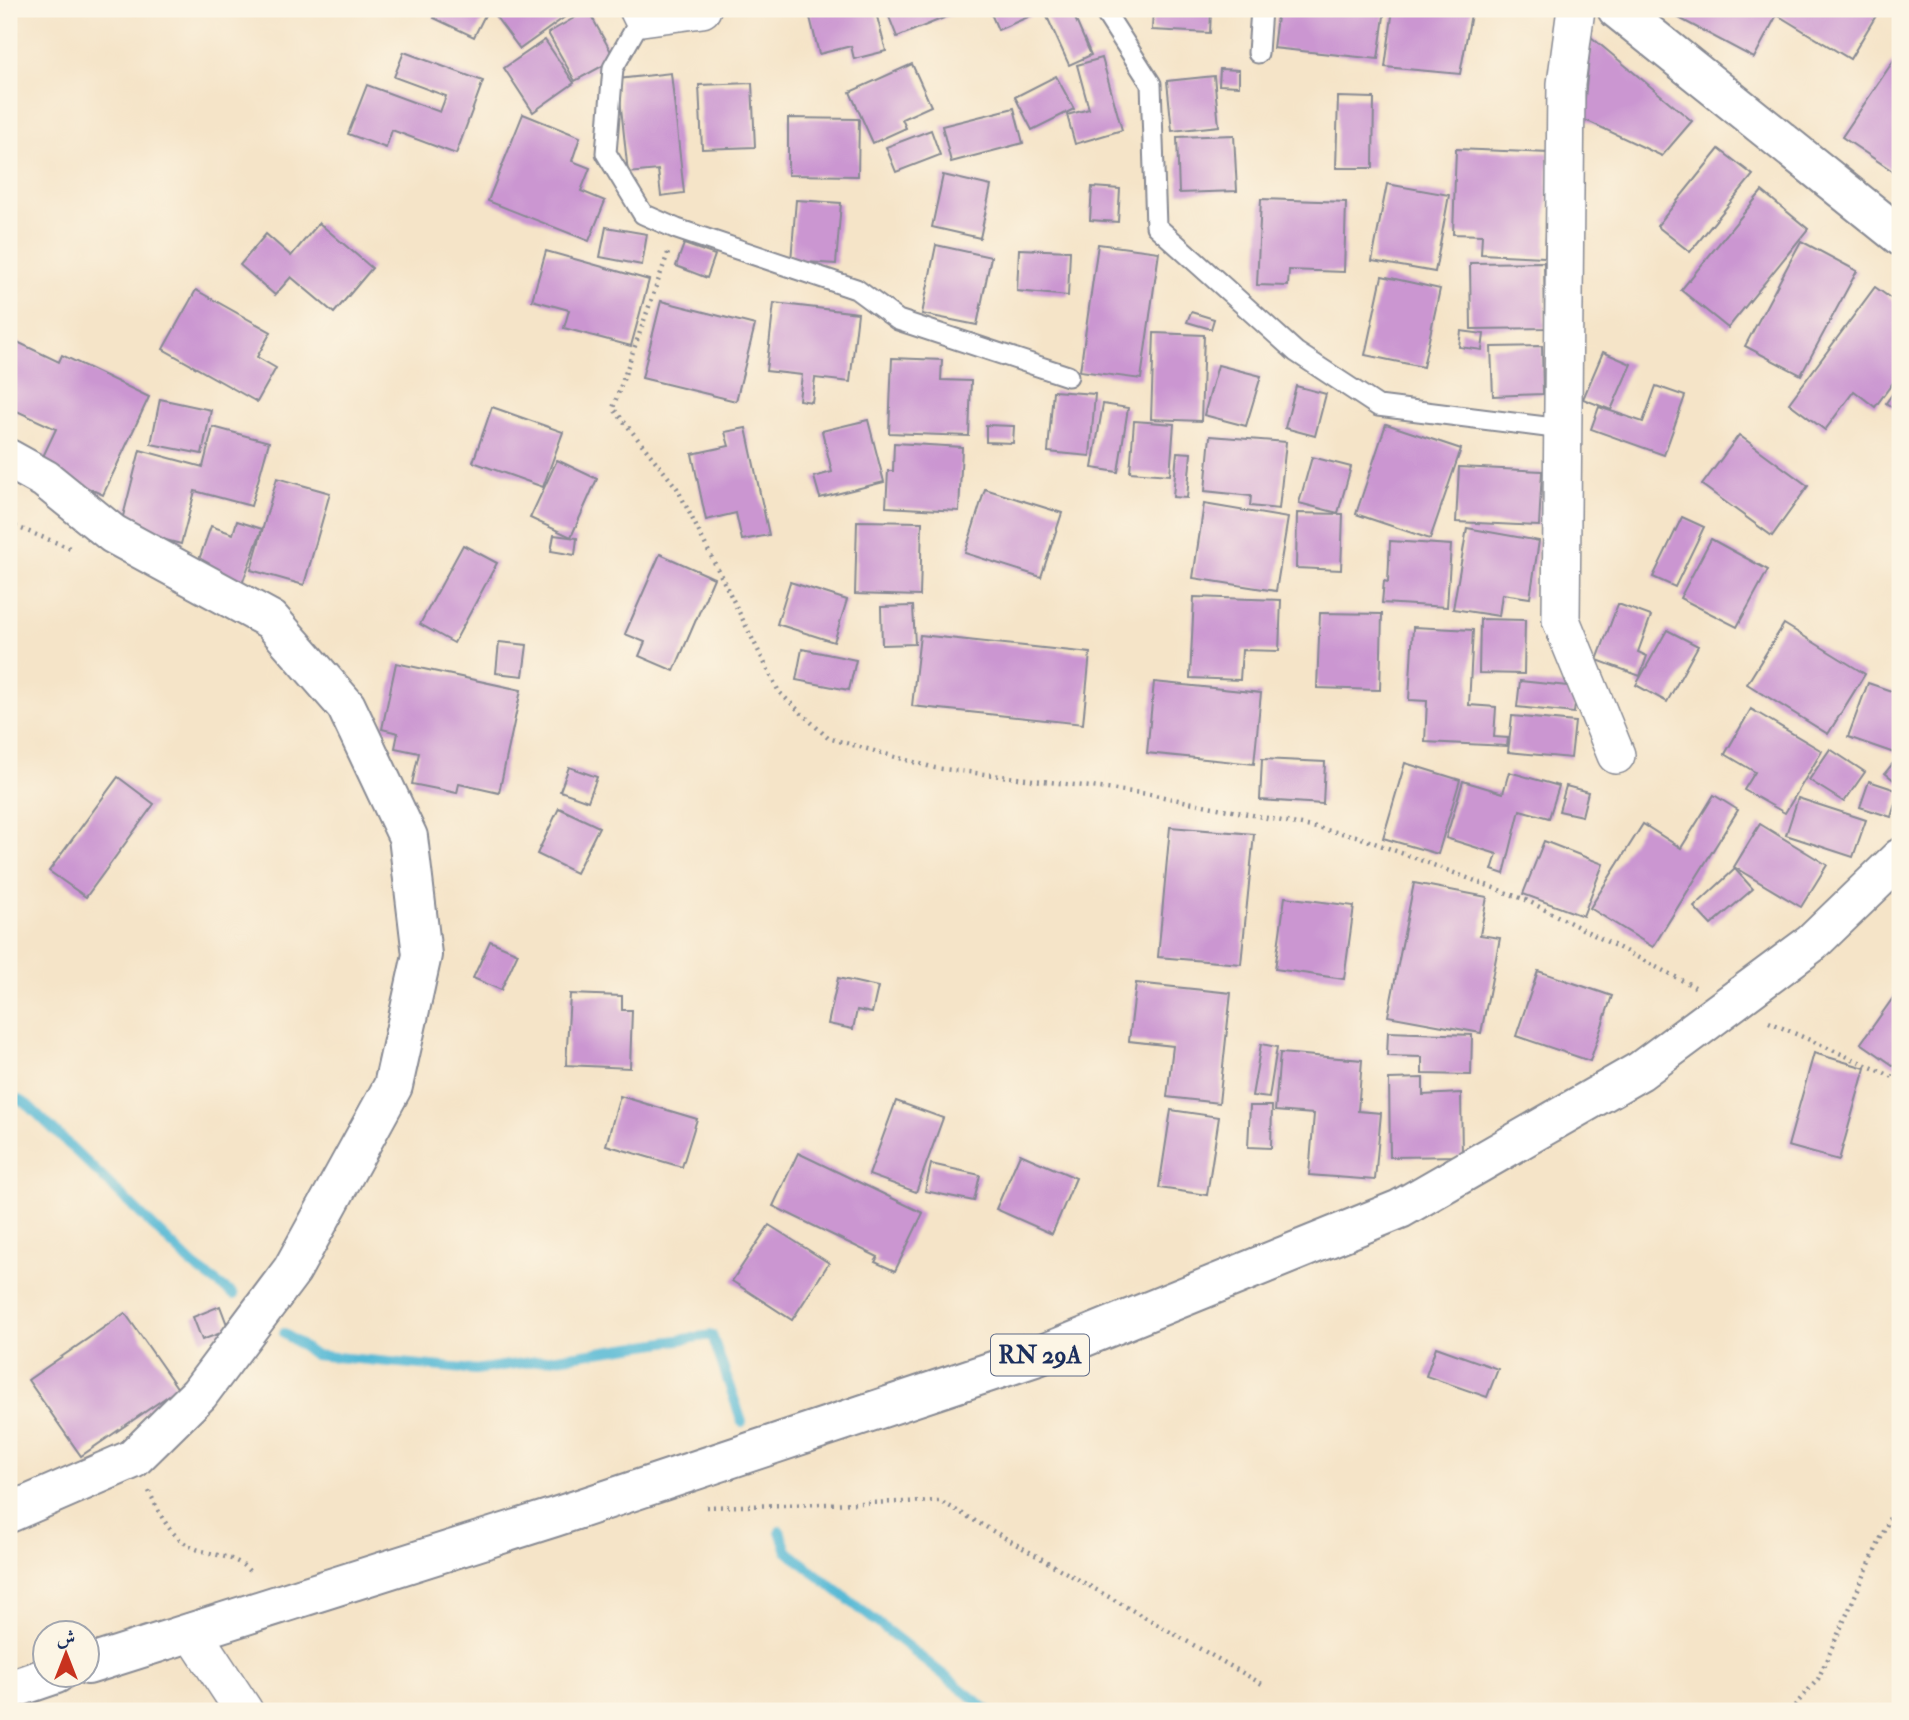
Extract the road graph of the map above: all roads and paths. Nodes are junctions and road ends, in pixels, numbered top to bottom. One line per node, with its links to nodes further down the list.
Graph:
1 (702, 9): 6 (street)
2 (1102, 9): 11 (lane)
3 (1261, 9): 7 (lane)
4 (1576, 9): 11 (street)
5 (1617, 9): 9 (main road)
6 (640, 13): 8 (lane)
7 (1258, 53)
8 (677, 229): 10 (lane); 15 (path)
9 (1900, 236)
10 (1068, 376)
11 (1562, 429): 13 (street)
12 (9, 459): 17 (main road)
13 (1616, 755)
14 (1900, 858): 15 (main road, RN 29A)
15 (1729, 1004): 16 (path); 21 (main road, RN 29A)
16 (1900, 1080)
17 (133, 1459): 20 (main road); 21 (path)
18 (1900, 1495): 28 (path)
19 (696, 1507): 25 (path)
20 (9, 1513)
21 (272, 1607): 22 (main road, RN 29A)
22 (192, 1632): 23 (main road, RN 29A); 27 (street)
23 (102, 1661)
24 (32, 1682): 26 (main road)
25 (1262, 1684)
26 (9, 1689)
27 (244, 1711)
28 (1790, 1711)

